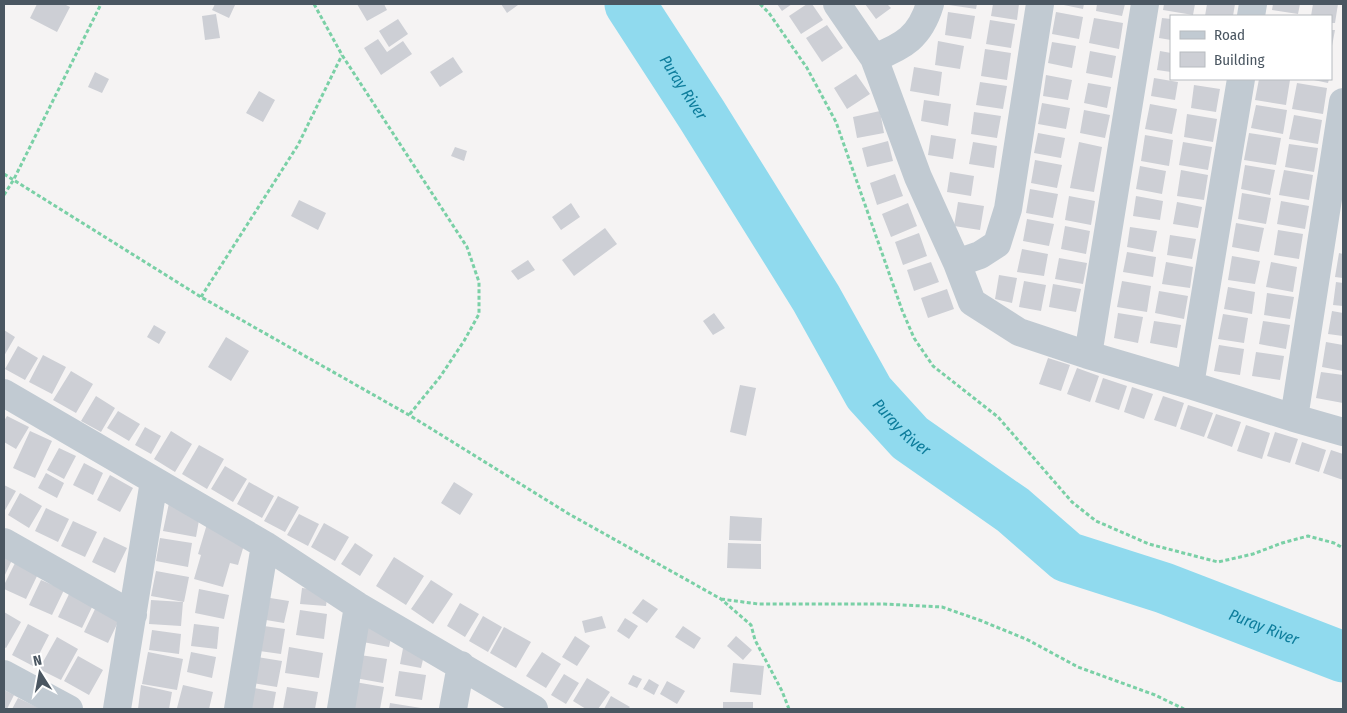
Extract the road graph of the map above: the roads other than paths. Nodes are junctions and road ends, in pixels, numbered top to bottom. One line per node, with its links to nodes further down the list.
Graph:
1 (836, 4): 5 (street)
2 (930, 4): 5 (street)
3 (1040, 4): 8 (street)
4 (1145, 4): 9 (street)
5 (874, 58): 8 (street)
6 (1241, 80): 10 (street)
7 (1343, 102): 12 (street)
8 (957, 263): 9 (street)
9 (1088, 355): 10 (street)
10 (1190, 385): 12 (street)
11 (4, 393): 14 (street)
12 (1294, 418): 13 (street)
13 (1343, 432)
14 (154, 481): 16 (street); 18 (street)
15 (4, 542): 18 (street)
16 (265, 545): 17 (street); 23 (street)
17 (358, 606): 19 (street); 24 (street)
18 (132, 615): 22 (street)
19 (461, 665): 25 (street); 26 (street)
20 (4, 674): 21 (street)
21 (69, 709)
22 (117, 709)
23 (238, 709)
24 (341, 709)
25 (454, 709)
26 (534, 709)

